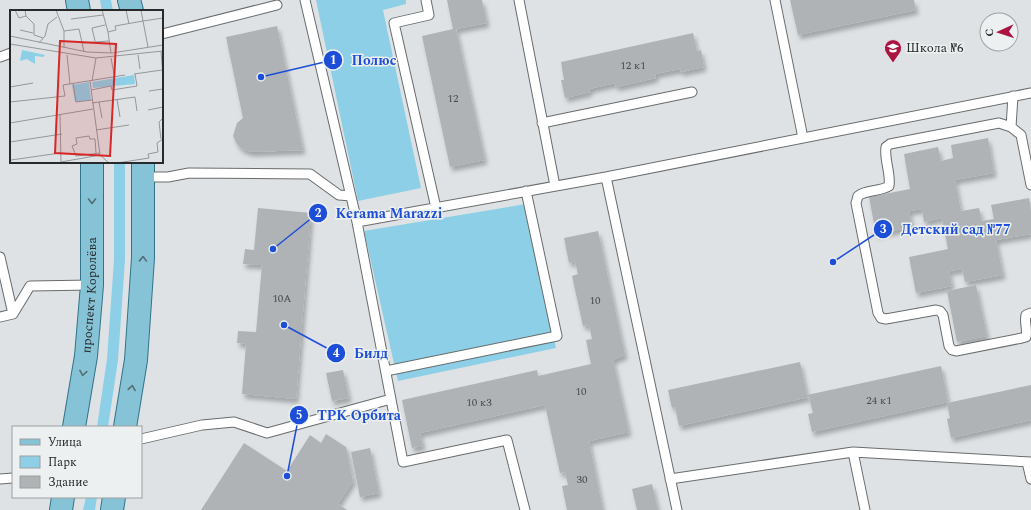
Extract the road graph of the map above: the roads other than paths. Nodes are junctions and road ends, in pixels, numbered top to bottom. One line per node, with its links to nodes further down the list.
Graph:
1 (77, 0): 8 (main road)
2 (130, 0): 9 (main road)
3 (305, 0): 25 (lane)
4 (426, 0): 26 (lane)
5 (519, 0): 16 (lane)
6 (775, 0): 18 (lane)
7 (277, 5): 10 (lane)
8 (79, 10)
9 (132, 10)
10 (163, 34)
11 (10, 53): 12 (lane)
12 (0, 57)
13 (692, 92): 16 (lane)
14 (1031, 93): 15 (lane)
15 (1013, 96): 17 (lane); 18 (lane)
16 (542, 123): 23 (lane)
17 (1011, 127): 22 (lane); 30 (lane)
18 (804, 138): 21 (lane)
19 (92, 163): 29 (main road, проспект Королёва, one-way to 29)
20 (143, 170): 25 (lane); 36 (main road, one-way to 20)
21 (606, 177): 23 (lane); 42 (lane)
22 (1031, 185)
23 (555, 186): 24 (lane)
24 (526, 192): 26 (lane); 33 (lane)
25 (351, 196): 27 (lane)
26 (436, 208): 27 (lane)
27 (357, 222): 33 (lane)
28 (0, 257): 31 (lane)
29 (92, 285): 31 (lane); 35 (main road, проспект Королёва, one-way to 35)
30 (1031, 313)
31 (13, 314): 32 (lane)
32 (0, 317)
33 (386, 371): 34 (lane)
34 (391, 399): 37 (lane); 48 (lane)
35 (74, 426)
36 (125, 426)
37 (142, 439)
38 (853, 452): 39 (lane); 42 (lane); 50 (lane)
39 (1029, 462): 43 (lane)
40 (12, 478): 41 (lane)
41 (0, 479)
42 (670, 479): 49 (lane)
43 (1031, 479)
44 (63, 498): 46 (main road)
45 (114, 498): 47 (main road)
46 (61, 510)
47 (112, 510)
48 (525, 510)
49 (677, 510)
50 (865, 510)

